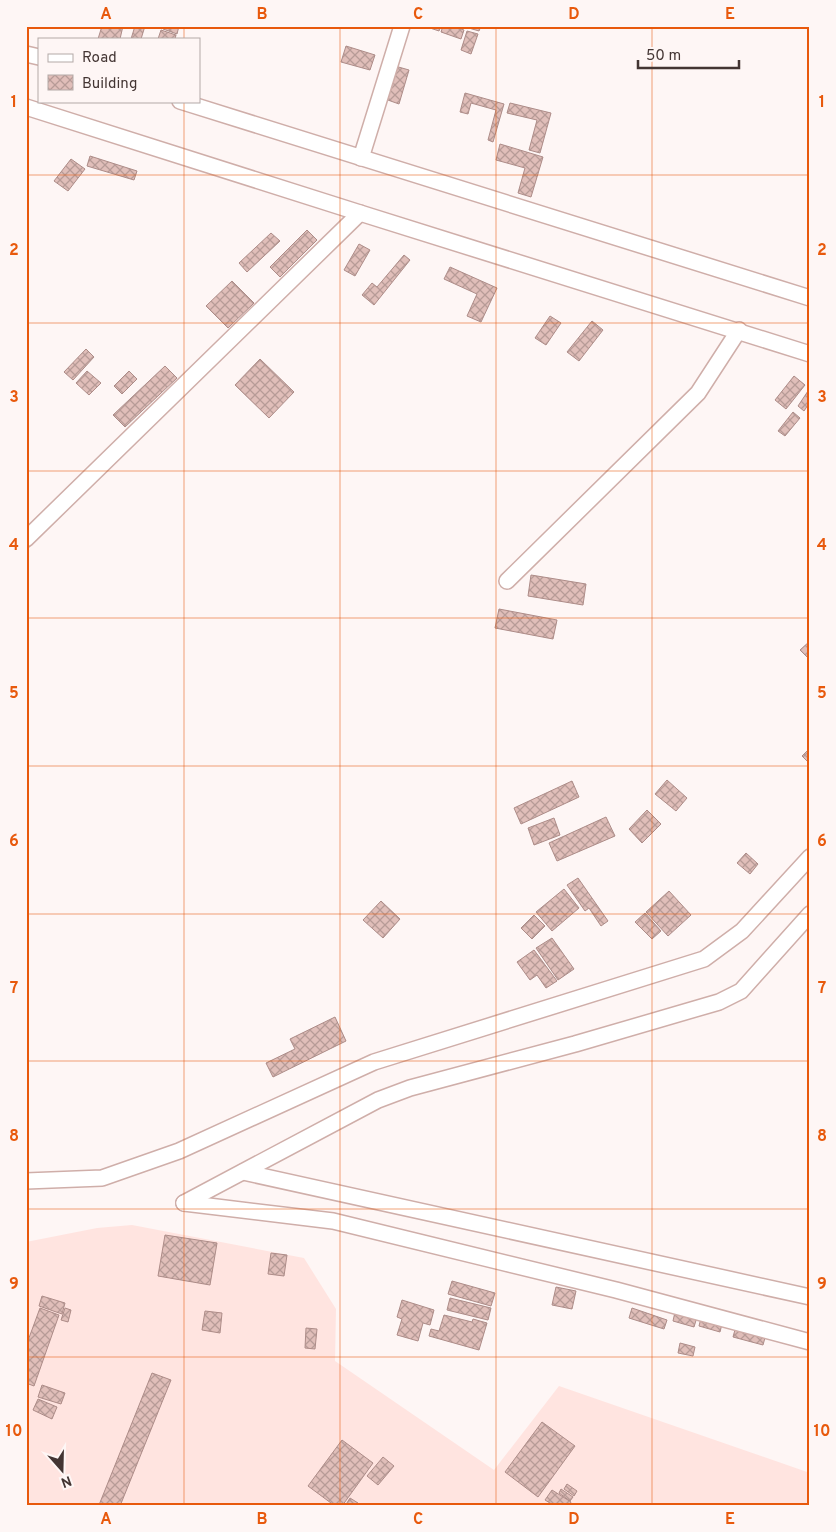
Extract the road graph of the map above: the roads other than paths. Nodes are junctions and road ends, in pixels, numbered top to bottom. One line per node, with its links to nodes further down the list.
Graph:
1 (402, 26): 4 (street)
2 (183, 102): 4 (street)
3 (26, 107): 5 (street)
4 (362, 158): 6 (street)
5 (360, 214): 7 (street); 9 (street)
6 (810, 298)
7 (739, 330): 8 (street); 10 (street)
8 (810, 354)
9 (26, 539)
10 (507, 581)
11 (810, 857): 14 (street)
12 (810, 914): 13 (street)
13 (243, 1172): 15 (street); 16 (street)
14 (26, 1181)
15 (810, 1297)
16 (810, 1342)

